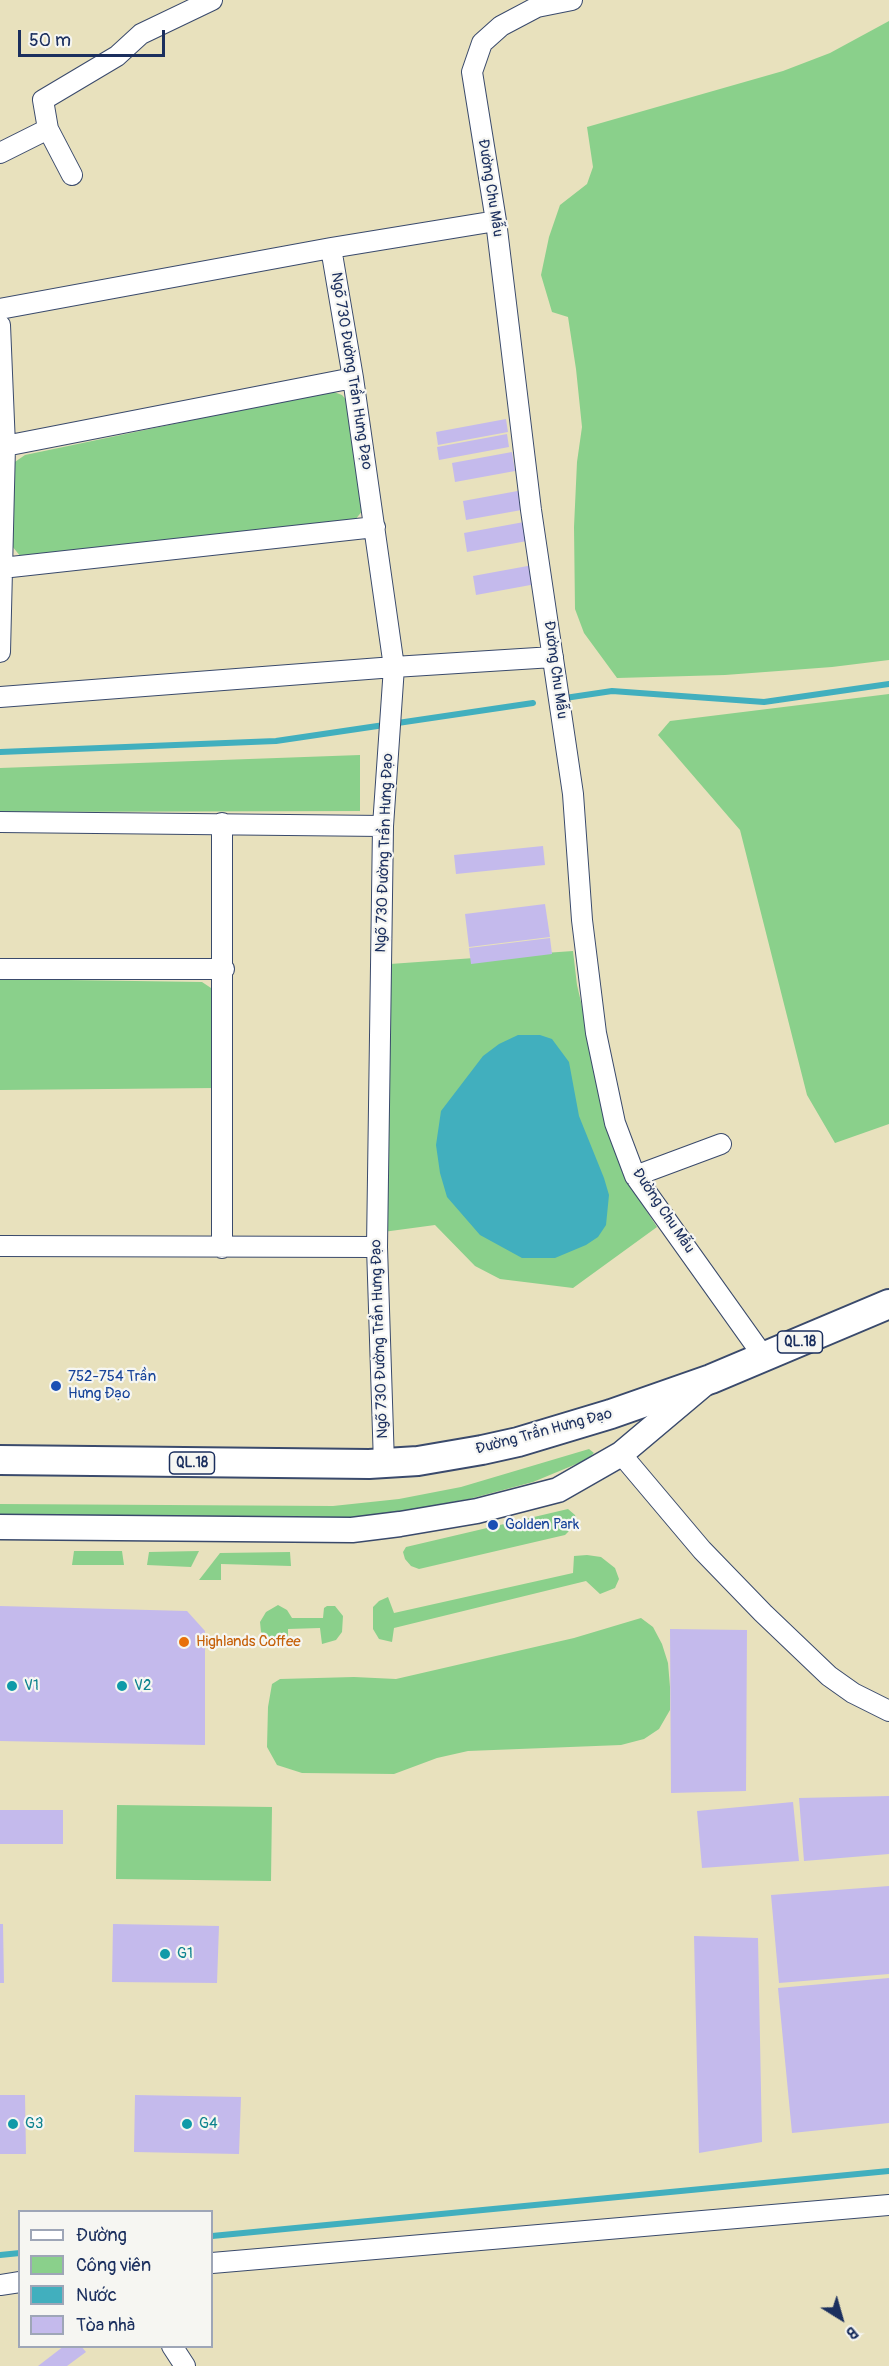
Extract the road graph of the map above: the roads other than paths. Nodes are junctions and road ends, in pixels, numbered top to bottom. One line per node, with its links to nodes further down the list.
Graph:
1 (212, 0): 4 (street)
2 (572, 0): 3 (street, Đường Chu Mẫu)
3 (536, 3): 7 (street, Đường Chu Mẫu)
4 (48, 129): 5 (street); 6 (street)
5 (0, 153)
6 (72, 175)
7 (496, 220): 8 (street); 16 (street, Đường Chu Mẫu)
8 (331, 248): 9 (street); 11 (street, Ngõ 730 Đường Trần Hưng Đạo)
9 (0, 309)
10 (0, 325): 12 (street)
11 (353, 378): 12 (street); 13 (street, Ngõ 730 Đường Trần Hưng Đạo)
12 (5, 446): 14 (street)
13 (375, 527): 14 (street); 17 (street, Ngõ 730 Đường Trần Hưng Đạo)
14 (2, 568): 15 (street)
15 (0, 652)
16 (554, 657): 17 (street); 25 (street, Đường Chu Mẫu)
17 (393, 676): 18 (street); 21 (street, Ngõ 730 Đường Trần Hưng Đạo)
18 (0, 697)
19 (0, 822): 20 (street)
20 (222, 823): 21 (street); 23 (street)
21 (383, 826): 27 (street, Ngõ 730 Đường Trần Hưng Đạo)
22 (0, 969): 23 (street)
23 (224, 969): 28 (street)
24 (721, 1144): 25 (street)
25 (635, 1176): 30 (street, Đường Chu Mẫu)
26 (0, 1246): 28 (street)
27 (377, 1247): 28 (street); 34 (street, Ngõ 730 Đường Trần Hưng Đạo)
28 (222, 1248)
29 (889, 1304): 30 (highway, Đường Trần Hưng Đạo / QL.18)
30 (764, 1357): 31 (highway, Đường Trần Hưng Đạo / QL.18)
31 (711, 1378): 32 (main road); 34 (highway, Đường Trần Hưng Đạo / QL.18)
32 (621, 1454): 35 (main road); 36 (street)
33 (0, 1460): 34 (highway, Đường Trần Hưng Đạo / QL.18)
34 (384, 1464)
35 (0, 1527)
36 (889, 1711)
37 (889, 2205): 38 (street)
38 (213, 2263)
39 (18, 2282): 40 (street)
40 (0, 2285)
41 (173, 2348): 42 (street)
42 (185, 2366)

